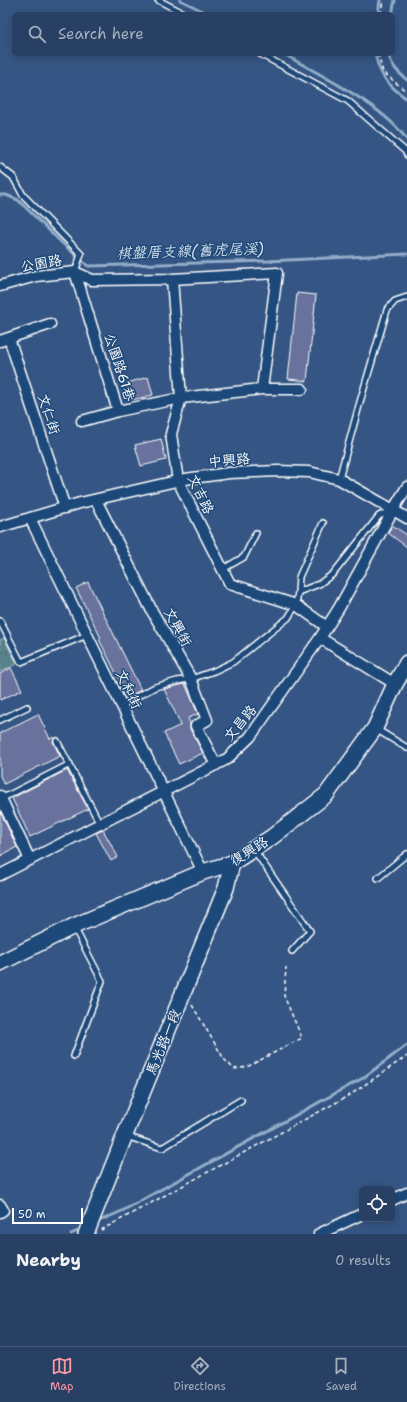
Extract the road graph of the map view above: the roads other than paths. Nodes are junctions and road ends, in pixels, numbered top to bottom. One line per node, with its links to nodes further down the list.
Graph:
1 (158, 0): 2 (lane)
2 (180, 12)
3 (264, 56): 4 (lane)
4 (407, 155)
5 (0, 167): 6 (lane)
6 (75, 272): 7 (street, 公園路); 8 (street, 公園路); 15 (street, 公園路61巷)
7 (172, 279): 12 (street, 公園路); 14 (street, 文吉路)
8 (0, 286)
9 (407, 297): 17 (lane)
10 (50, 324): 11 (street)
11 (5, 339): 21 (street, 文仁街)
12 (262, 389): 13 (street, 公園路61巷); 14 (street, 公園路61巷)
13 (302, 390)
14 (181, 398): 15 (street, 公園路61巷); 18 (street, 文吉路)
15 (118, 411): 16 (street)
16 (82, 421)
17 (339, 479): 18 (street, 中興路); 22 (street, 中興路)
18 (178, 480): 20 (street, 中興路); 28 (street, 文吉路)
19 (407, 487): 22 (street, 文昌路)
20 (96, 500): 21 (street, 中興路); 36 (street, 文興街)
21 (66, 508): 23 (street, 中興路)
22 (393, 510): 24 (street, 中興路); 29 (lane); 32 (street, 文昌路)
23 (30, 518): 26 (street, 中興路); 33 (street, 文和街)
24 (407, 518)
25 (323, 523): 29 (lane)
26 (0, 527)
27 (256, 533): 28 (lane)
28 (223, 569): 30 (street, 文吉路)
29 (298, 592): 30 (lane)
30 (296, 605): 32 (street, 文吉路); 36 (lane)
31 (0, 621): 33 (lane)
32 (327, 627): 34 (street, 文昌路)
33 (87, 635): 38 (street, 文和街)
34 (320, 638): 37 (street); 45 (street, 文昌路)
35 (407, 663): 37 (main road, 復興路)
36 (190, 679): 38 (lane); 45 (street, 文興街)
37 (396, 684): 41 (main road, 復興路)
38 (121, 705): 46 (street, 文和街)
39 (27, 707): 40 (lane)
40 (0, 720)
41 (375, 728): 43 (lane); 49 (main road, 復興路)
42 (57, 741): 44 (lane)
43 (407, 748)
44 (70, 764): 47 (lane); 48 (lane)
45 (216, 765): 46 (street, 文昌路)
46 (164, 792): 48 (street, 文昌路); 53 (street, 文和街)
47 (1, 798): 51 (street)
48 (100, 824): 51 (street, 文昌路)
49 (254, 850): 52 (main road, 復興路); 57 (lane)
50 (407, 854): 55 (lane)
51 (30, 860): 54 (street, 文昌路)
52 (232, 864): 53 (main road, 復興路); 61 (main road, 馬光路一段)
53 (203, 872): 56 (main road, 復興路)
54 (0, 875)
55 (378, 878)
56 (74, 926): 58 (main road, 復興路); 59 (lane)
57 (292, 951)
58 (0, 963)
59 (74, 1056)
60 (241, 1100): 61 (lane)
61 (125, 1135): 67 (main road, 馬光路一段)
62 (407, 1193): 63 (street)
63 (395, 1199)
64 (0, 1205): 65 (street)
65 (0, 1212)
66 (359, 1215): 68 (street)
67 (92, 1229)
68 (319, 1234)

